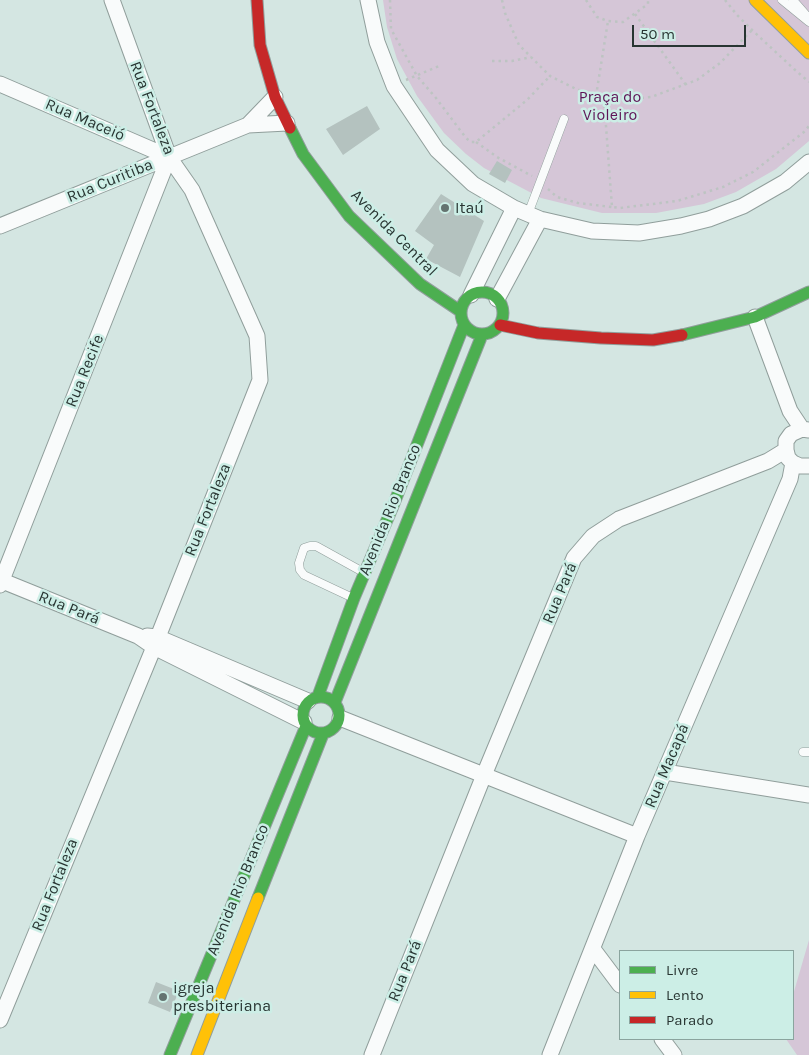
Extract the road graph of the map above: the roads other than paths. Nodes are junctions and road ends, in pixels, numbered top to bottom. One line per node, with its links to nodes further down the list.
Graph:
1 (112, 0): 14 (street, Rua Fortaleza)
2 (258, 0): 10 (street, Avenida Central)
3 (368, 0): 16 (street)
4 (755, 0): 8 (street)
5 (782, 0): 7 (lane)
6 (794, 0): 7 (lane)
7 (809, 20)
8 (809, 53)
9 (0, 84): 14 (street, Rua Maceió)
10 (276, 97): 12 (street, Avenida Central); 13 (street, Rua Curitiba)
11 (564, 119): 16 (lane)
12 (287, 123): 13 (street, Rua Curitiba); 21 (street, Avenida Central)
13 (248, 125): 14 (street, Rua Curitiba)
14 (169, 157): 17 (street, Rua Curitiba); 29 (street, Rua Recife); 31 (street, Rua Fortaleza)
15 (809, 162): 16 (street)
16 (528, 214): 19 (street); 20 (street)
17 (0, 226)
18 (809, 292): 22 (street)
19 (471, 294): 20 (street); 21 (street)
20 (497, 299): 24 (street)
21 (460, 311): 23 (street)
22 (755, 317): 24 (street); 26 (street)
23 (464, 325): 25 (street); 28 (street, Avenida Rio Branco)
24 (500, 325): 25 (street)
25 (482, 335): 34 (street, Avenida Rio Branco)
26 (801, 431): 27 (street, Rua Macapá)
27 (795, 460): 39 (street, Rua Macapá); 40 (street, Rua Pará)
28 (365, 573): 30 (street, Avenida Rio Branco); 30 (lane)
29 (1, 582): 31 (street, Rua Pará)
30 (354, 598): 33 (street, Avenida Rio Branco)
31 (155, 642): 32 (street, Rua Pará); 35 (street, Rua Pará); 45 (street, Rua Fortaleza)
32 (282, 691): 33 (street, Rua Pará); 35 (street)
33 (313, 699): 34 (street); 37 (street)
34 (335, 702): 36 (street)
35 (275, 707): 37 (street, Rua Pará)
36 (340, 718): 38 (street); 40 (street)
37 (305, 724): 38 (street); 47 (street, Avenida Rio Branco)
38 (323, 734): 48 (street, Avenida Rio Branco)
39 (665, 772): 41 (street); 42 (street, Rua Macapá)
40 (484, 775): 42 (street); 49 (street, Rua Pará)
41 (809, 795)
42 (637, 836): 43 (street, Rua Macapá)
43 (593, 949): 44 (street); 50 (street, Rua Macapá)
44 (619, 984)
45 (0, 1020)
46 (663, 1040): 51 (street)
47 (170, 1055)
48 (197, 1055)
49 (372, 1055)
50 (550, 1055)
51 (674, 1055)

